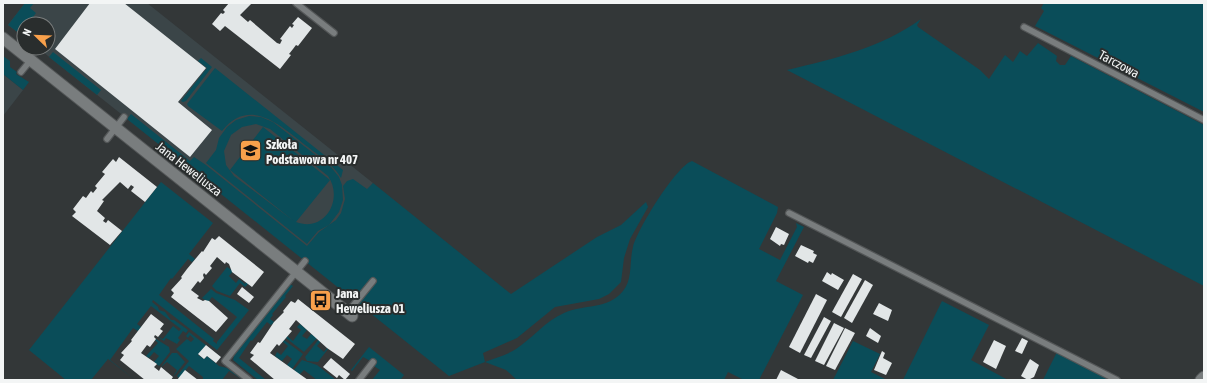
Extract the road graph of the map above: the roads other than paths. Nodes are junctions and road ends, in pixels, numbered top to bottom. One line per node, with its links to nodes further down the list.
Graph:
1 (296, 3): 3 (lane)
2 (1024, 27): 8 (lane, Tarczowa)
3 (334, 34)
4 (5, 41): 5 (street, Jana Heweliusza)
5 (30, 61): 6 (lane); 9 (street, Jana Heweliusza)
6 (21, 72)
7 (124, 117): 9 (lane)
8 (1204, 120)
9 (115, 128): 10 (lane); 13 (street, Jana Heweliusza)
10 (107, 139)
11 (789, 213): 20 (lane)
12 (305, 260): 13 (lane)
13 (296, 272): 15 (street, Jana Heweliusza); 18 (lane)
14 (373, 281): 15 (lane)
15 (350, 315)
16 (373, 362): 19 (lane)
17 (1204, 377): 21 (street)
18 (248, 380)
19 (359, 380)
20 (1117, 380)
21 (1201, 380)

